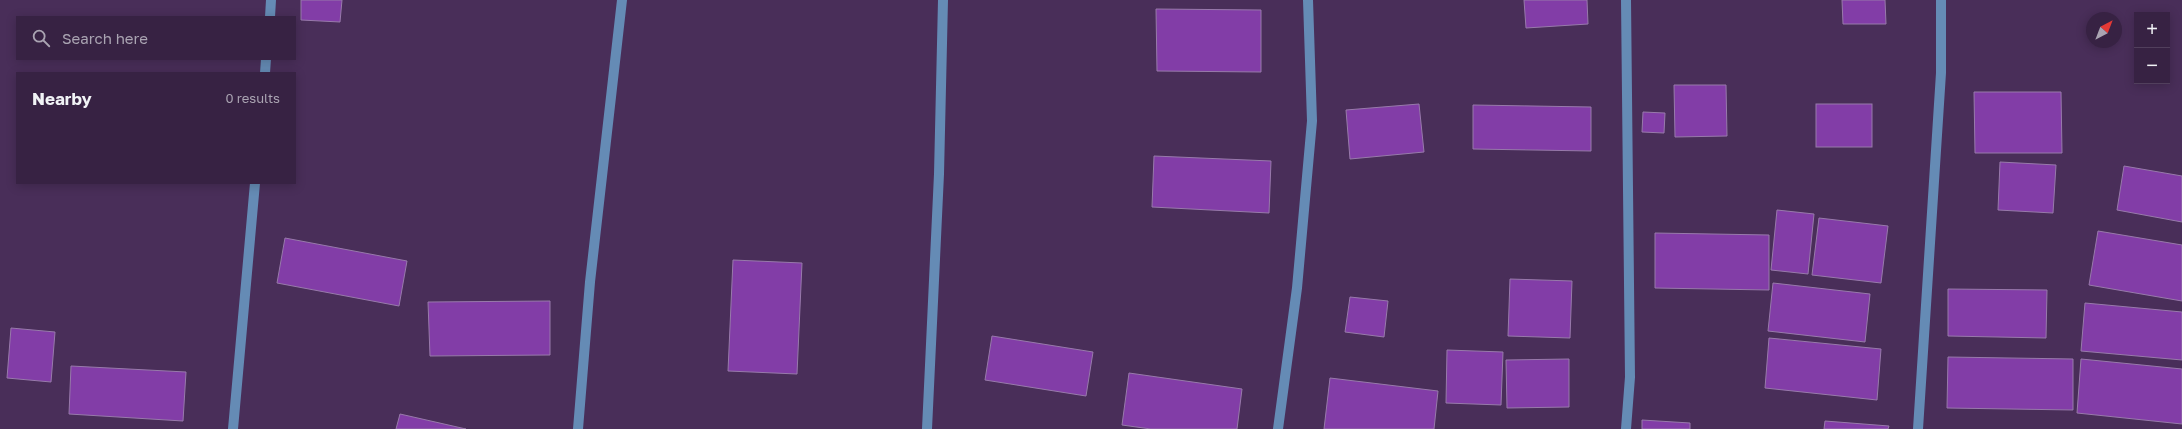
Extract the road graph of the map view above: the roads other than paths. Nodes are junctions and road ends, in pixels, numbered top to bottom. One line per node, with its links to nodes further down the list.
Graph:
1 (271, 0): 7 (street)
2 (622, 0): 12 (street)
3 (943, 0): 13 (street)
4 (1308, 0): 14 (street)
5 (1626, 0): 15 (street)
6 (1941, 0): 16 (street)
7 (270, 16)
8 (266, 60): 9 (street)
9 (265, 72)
10 (255, 184): 11 (street)
11 (234, 429)
12 (578, 429)
13 (927, 429)
14 (1278, 429)
15 (1626, 429)
16 (1918, 429)

